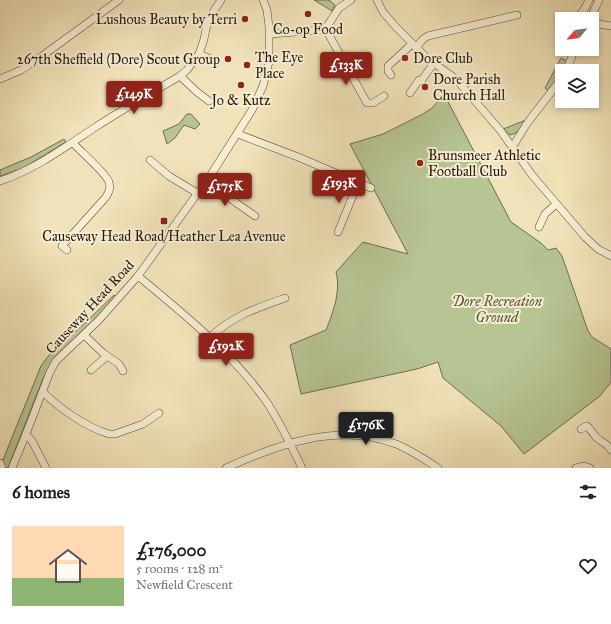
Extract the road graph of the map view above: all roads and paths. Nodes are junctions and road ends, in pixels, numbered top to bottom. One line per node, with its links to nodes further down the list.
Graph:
1 (119, 0): 21 (street)
2 (221, 0): 16 (street)
3 (264, 0): 14 (street, Causeway Head Road)
4 (351, 0): 13 (street)
5 (377, 0): 15 (street)
6 (589, 0): 7 (street); 8 (street)
7 (598, 2): 9 (street)
8 (582, 12)
9 (593, 12)
10 (517, 15): 15 (street)
11 (599, 24): 12 (street)
12 (611, 26)
13 (325, 28): 14 (street); 24 (street)
14 (270, 34): 26 (street, Causeway Head Road)
15 (414, 46): 18 (street); 19 (street)
16 (198, 54): 17 (street); 20 (street)
17 (217, 62)
18 (434, 63): 23 (street); 28 (street)
19 (391, 75)
20 (180, 76): 25 (street); 27 (street)
21 (0, 80)
22 (555, 87): 28 (street)
23 (410, 93)
24 (384, 96)
25 (209, 100)
26 (238, 134): 31 (street, Causeway Head Road); 32 (street)
27 (72, 143): 30 (street); 39 (street)
28 (513, 146): 35 (street)
29 (150, 160): 34 (street)
30 (0, 180)
31 (205, 181): 34 (street, Causeway Head Road); 36 (street)
32 (358, 183): 33 (street); 38 (street)
33 (371, 188)
34 (197, 193): 41 (street, Causeway Head Road)
35 (556, 204): 37 (street); 40 (street)
36 (255, 216)
37 (539, 227)
38 (338, 232)
39 (61, 247)
40 (611, 256)
41 (138, 276): 43 (street, Causeway Head Road); 44 (street)
42 (285, 298): 44 (street)
43 (84, 335): 45 (street); 48 (street, Causeway Head Road)
44 (210, 337): 52 (street)
45 (107, 356): 46 (street); 47 (street)
46 (92, 370)
47 (123, 370)
48 (43, 392): 49 (street); 51 (street, Causeway Head Road)
49 (158, 413)
50 (582, 429): 53 (street)
51 (26, 434): 56 (street, Causeway Head Road); 57 (street)
52 (290, 443): 58 (street); 59 (street); 60 (street)
53 (610, 447)
54 (0, 464): 55 (street)
55 (2, 468)
56 (12, 468)
57 (46, 468)
58 (226, 468)
59 (302, 468)
60 (438, 468)
61 (576, 468): 62 (street)
62 (590, 468)

